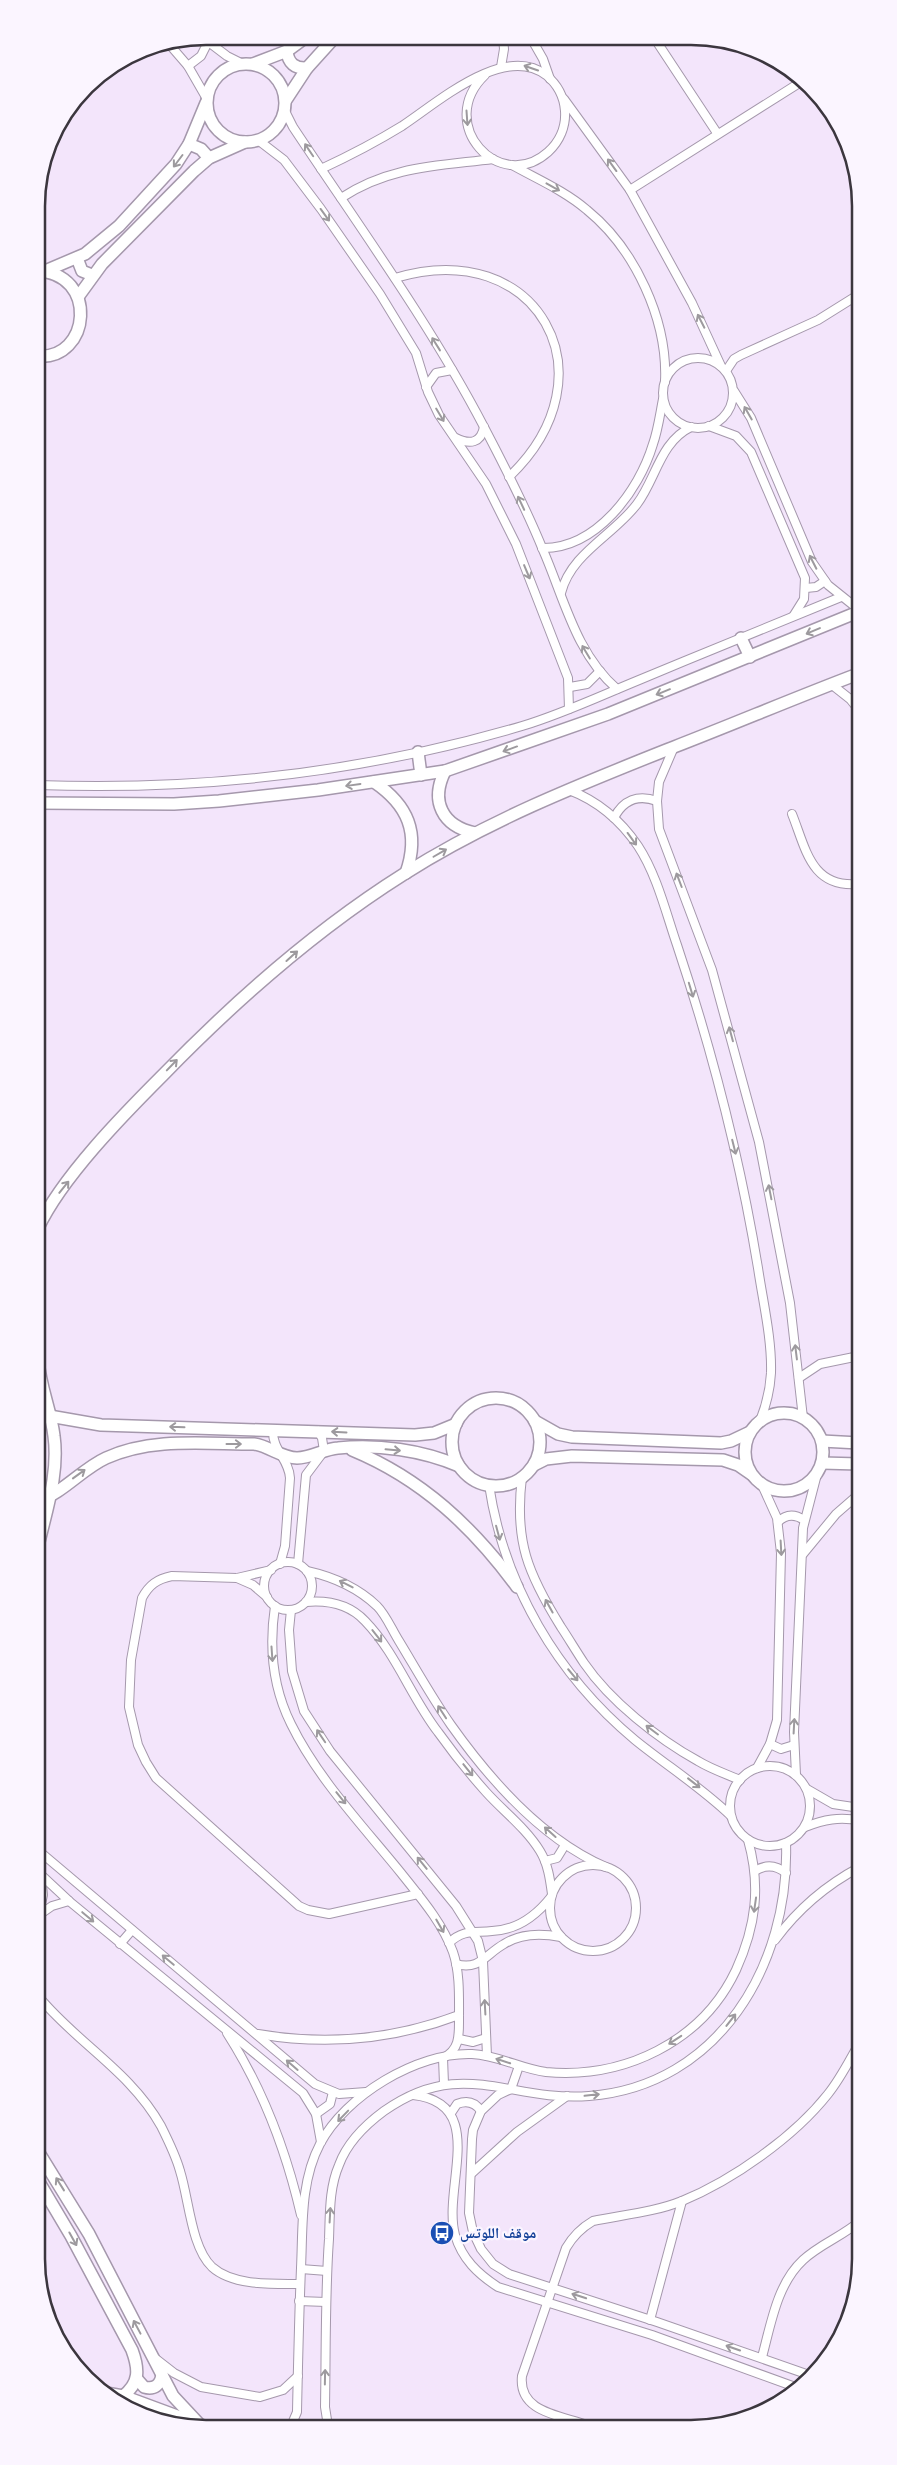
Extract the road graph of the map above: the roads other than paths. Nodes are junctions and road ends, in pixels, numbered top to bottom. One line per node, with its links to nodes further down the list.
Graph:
1 (204, 45): 11 (street)
2 (212, 45): 10 (street)
3 (295, 45): 9 (street)
4 (328, 45): 13 (street)
5 (504, 45): 12 (street)
6 (535, 45): 15 (street)
7 (659, 45): 20 (street)
8 (173, 48): 11 (street)
9 (287, 51): 10 (street); 13 (street)
10 (248, 64): 18 (street); 19 (street)
11 (188, 66): 18 (street)
12 (501, 67): 14 (street); 15 (street, one-way to 12)
13 (307, 68): 19 (street)
14 (485, 75): 24 (street, one-way to 24); 26 (street)
15 (550, 79): 17 (street)
16 (797, 85): 20 (street)
17 (562, 96): 25 (street); 27 (street, one-way to 17)
18 (207, 100): 21 (street); 22 (street)
19 (285, 106): 21 (street); 26 (street, one-way to 19)
20 (717, 133): 27 (street)
21 (252, 141): 23 (street); 40 (street, one-way to 40)
22 (189, 144): 23 (street); 29 (street, one-way to 29)
23 (210, 158): 32 (street)
24 (492, 159): 25 (street); 28 (street)
25 (510, 164): 39 (street, one-way to 39)
26 (321, 169): 28 (street)
27 (630, 190): 37 (street, one-way to 27)
28 (341, 198): 33 (street)
29 (76, 258): 30 (street); 32 (street)
30 (45, 270)
31 (45, 272): 34 (street)
32 (92, 275): 34 (street)
33 (395, 278): 38 (street, one-way to 33); 47 (street)
34 (78, 297): 36 (street)
35 (852, 300): 37 (street)
36 (45, 354)
37 (723, 368): 39 (street); 41 (street)
38 (452, 370): 40 (street); 43 (street)
39 (665, 382): 42 (street)
40 (426, 387): 46 (street, one-way to 46)
41 (734, 391): 44 (street); 49 (street, one-way to 41)
42 (663, 395): 45 (street); 48 (street)
43 (484, 426): 46 (street); 47 (street)
44 (710, 426): 45 (street); 50 (street)
45 (690, 427): 51 (street)
46 (455, 437): 61 (street, one-way to 61)
47 (509, 477): 48 (street, one-way to 47)
48 (542, 548): 51 (street)
49 (825, 581): 50 (street); 52 (street)
50 (806, 588): 55 (street)
51 (561, 593): 58 (street, one-way to 51)
52 (841, 597): 53 (street); 55 (street)
53 (852, 605)
54 (852, 613): 57 (street, one-way to 57)
55 (792, 617): 56 (street)
56 (741, 638): 57 (street); 62 (street)
57 (750, 657): 67 (street, one-way to 67)
58 (600, 671): 61 (street); 62 (street)
59 (852, 676): 60 (street)
60 (831, 684): 63 (street); 65 (street)
61 (570, 687): 64 (street)
62 (617, 688): 64 (street)
63 (852, 702)
64 (569, 709): 66 (street)
65 (674, 748): 71 (street); 72 (street)
66 (418, 752): 68 (street); 70 (street)
67 (444, 771): 68 (street); 76 (street)
68 (421, 775): 69 (street)
69 (374, 782): 73 (street, one-way to 73); 77 (street)
70 (45, 785)
71 (567, 789): 75 (street); 76 (street)
72 (657, 801): 75 (street); 81 (street, one-way to 72)
73 (45, 803)
74 (792, 814): 78 (street)
75 (614, 818): 86 (street, one-way to 86)
76 (475, 833): 77 (street, one-way to 76)
77 (406, 872): 79 (street, one-way to 77)
78 (852, 884)
79 (45, 1216)
80 (852, 1357): 81 (street)
81 (799, 1378): 84 (street)
82 (45, 1414): 88 (street, one-way to 82)
83 (45, 1416): 105 (street)
84 (803, 1418): 86 (street); 91 (street)
85 (535, 1421): 87 (street); 90 (street); 98 (street)
86 (760, 1421): 90 (street)
87 (456, 1424): 89 (street, one-way to 89); 99 (street)
88 (273, 1430): 89 (street); 95 (street)
89 (318, 1431): 94 (street)
90 (750, 1432): 100 (street)
91 (822, 1442): 92 (street); 96 (street)
92 (852, 1444)
93 (346, 1448): 94 (street); 99 (street, one-way to 99); 117 (street)
94 (324, 1451): 95 (street); 113 (street)
95 (277, 1452): 105 (street, one-way to 95); 112 (street)
96 (822, 1462): 97 (street); 101 (street)
97 (852, 1464)
98 (534, 1465): 100 (street); 102 (street)
99 (459, 1466): 103 (street)
100 (751, 1474): 104 (street)
101 (817, 1474): 104 (street); 109 (street)
102 (522, 1477): 103 (street); 126 (street, one-way to 102)
103 (488, 1485): 117 (street, one-way to 117)
104 (762, 1485): 110 (street)
105 (51, 1495): 106 (street); 108 (street)
106 (45, 1498)
107 (852, 1500): 111 (street)
108 (45, 1512)
109 (804, 1520): 110 (street); 111 (street)
110 (778, 1522): 122 (street, one-way to 122)
111 (803, 1554): 123 (street, one-way to 111)
112 (280, 1564): 113 (street); 114 (street)
113 (298, 1564): 115 (street)
114 (271, 1570): 116 (street); 118 (street)
115 (307, 1571): 119 (street); 134 (street, one-way to 115)
116 (237, 1578): 118 (street); 142 (street)
117 (517, 1587): 129 (street, one-way to 129)
118 (267, 1597): 120 (street)
119 (306, 1602): 121 (street); 136 (street, one-way to 136)
120 (275, 1606): 121 (street); 142 (street, one-way to 142)
121 (291, 1610): 147 (street, one-way to 121)
122 (770, 1744): 123 (street); 124 (street)
123 (794, 1745): 125 (street)
124 (757, 1768): 125 (street); 126 (street)
125 (796, 1775): 127 (street)
126 (740, 1780): 129 (street)
127 (807, 1789): 128 (street); 131 (street)
128 (852, 1807)
129 (731, 1816): 132 (street)
130 (852, 1820): 131 (street)
131 (804, 1827): 133 (street)
132 (748, 1840): 133 (street); 138 (street)
133 (786, 1843): 140 (street)
134 (565, 1844): 136 (street); 137 (street)
135 (45, 1854): 146 (street)
136 (545, 1861): 143 (street)
137 (606, 1867): 143 (street); 148 (street)
138 (755, 1871): 140 (street); 163 (street, one-way to 163)
139 (852, 1872): 150 (street)
140 (786, 1874): 150 (street)
141 (45, 1879): 144 (street)
142 (418, 1894): 149 (street, one-way to 149)
143 (552, 1896): 147 (street); 148 (street)
144 (69, 1901): 145 (street); 151 (street, one-way to 151)
145 (45, 1910)
146 (132, 1930): 151 (street); 157 (street, one-way to 146)
147 (472, 1931): 149 (street); 152 (street)
148 (561, 1937): 152 (street)
149 (449, 1943): 153 (street)
150 (772, 1943): 169 (street, one-way to 150)
151 (120, 1944): 156 (street)
152 (483, 1961): 153 (street); 158 (street, one-way to 152)
153 (456, 1964): 155 (street)
154 (45, 2003): 182 (street)
155 (459, 2015): 157 (street); 159 (street)
156 (223, 2027): 172 (street); 178 (street)
157 (257, 2034): 166 (street, one-way to 157)
158 (486, 2038): 159 (street); 160 (street)
159 (459, 2039): 162 (street)
160 (487, 2056): 162 (street); 163 (street, one-way to 160)
161 (852, 2056): 177 (street)
162 (443, 2058): 164 (street); 167 (street)
163 (520, 2066): 165 (street)
164 (444, 2084): 165 (street); 168 (street)
165 (511, 2088): 169 (street); 170 (street)
166 (333, 2092): 167 (street); 172 (street)
167 (366, 2092): 173 (street, one-way to 173)
168 (411, 2095): 171 (street); 181 (street, one-way to 168)
169 (567, 2096): 175 (street)
170 (481, 2111): 171 (street); 175 (street)
171 (451, 2113): 185 (street)
172 (316, 2114): 173 (street)
173 (321, 2142): 178 (street)
174 (45, 2163): 190 (street, one-way to 174)
175 (472, 2173): 183 (street)
176 (45, 2192): 195 (street, one-way to 195)
177 (682, 2201): 183 (street); 187 (street)
178 (302, 2221): 180 (street)
179 (852, 2226): 191 (street)
180 (301, 2269): 181 (street); 182 (street)
181 (327, 2271): 186 (street)
182 (300, 2284): 184 (street)
183 (552, 2287): 185 (street); 187 (street, one-way to 183)
184 (300, 2301): 186 (street); 194 (street)
185 (548, 2301): 188 (street); 202 (street)
186 (326, 2302): 201 (street, one-way to 186)
187 (650, 2320): 188 (street); 189 (street); 191 (street, one-way to 187)
188 (639, 2331): 189 (street)
189 (652, 2335): 196 (street)
190 (151, 2354): 193 (street); 194 (street)
191 (762, 2357): 192 (street)
192 (804, 2373)
193 (162, 2374): 195 (street); 199 (street)
194 (298, 2376): 200 (street)
195 (137, 2379): 197 (street)
196 (790, 2385)
197 (123, 2396): 198 (street)
198 (184, 2418)
199 (197, 2420)
200 (295, 2420)
201 (327, 2420)
202 (570, 2420)

